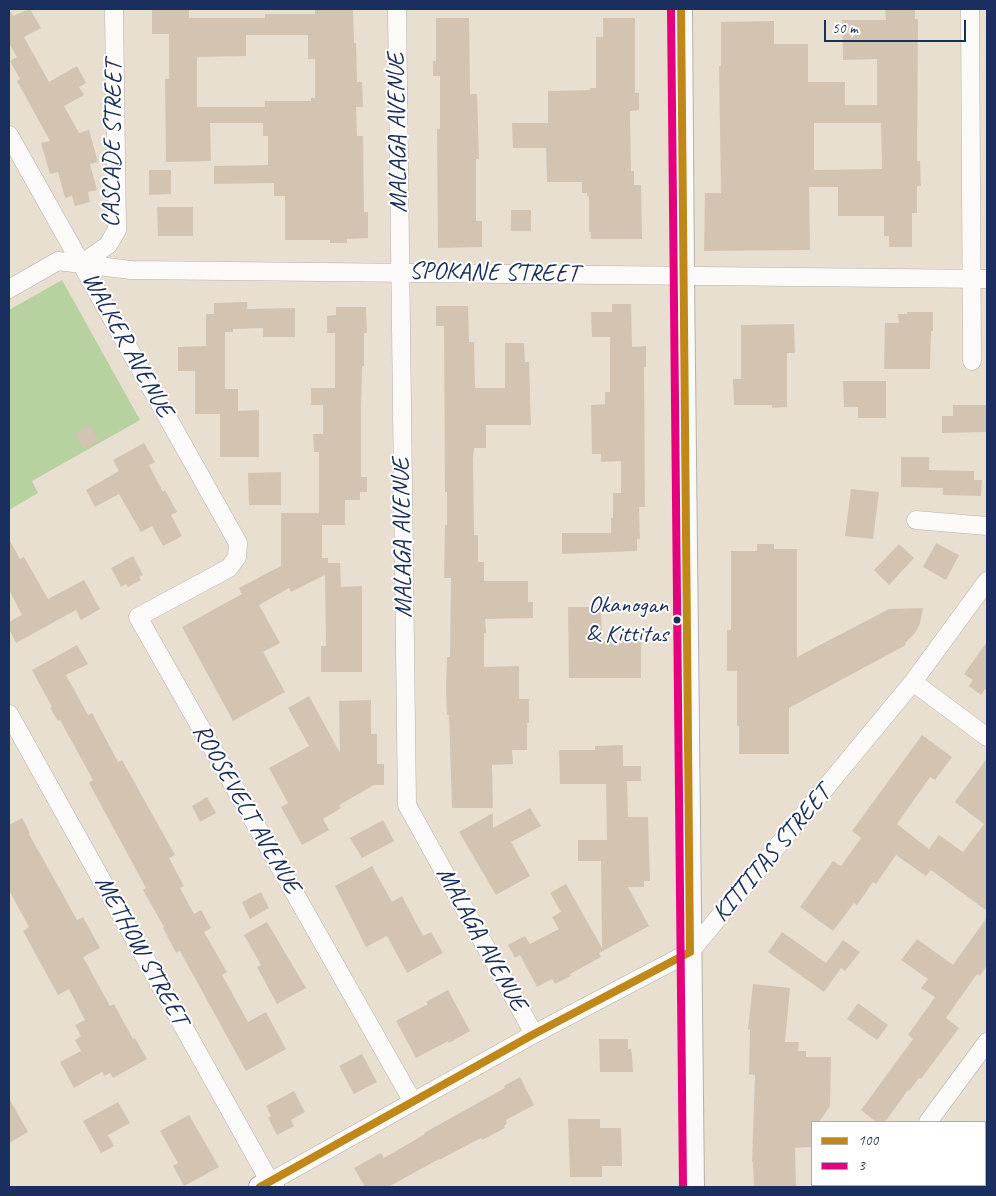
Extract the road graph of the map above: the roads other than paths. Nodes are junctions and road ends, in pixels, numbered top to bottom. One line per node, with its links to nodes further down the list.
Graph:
1 (114, 9): 6 (street, CASCADE STREET)
2 (397, 9): 7 (street, MALAGA AVENUE)
3 (681, 9): 8 (street)
4 (970, 9): 9 (street)
5 (9, 135): 6 (street, WALKER AVENUE)
6 (81, 264): 7 (street, SPOKANE STREET); 10 (street, SPOKANE STREET); 14 (street, WALKER AVENUE)
7 (400, 272): 8 (street, SPOKANE STREET); 20 (street, MALAGA AVENUE)
8 (682, 276): 9 (street, SPOKANE STREET); 19 (street)
9 (980, 279): 11 (street)
10 (9, 289)
11 (972, 361)
12 (916, 520): 13 (street)
13 (987, 526)
14 (237, 557): 22 (street, ROOSEVELT AVENUE)
15 (987, 581): 16 (street, KITTITAS STREET)
16 (913, 682): 18 (street); 19 (street, KITTITAS STREET)
17 (9, 714): 24 (street, METHOW STREET)
18 (987, 737)
19 (690, 952): 20 (street, KITTITAS STREET); 25 (street)
20 (534, 1034): 22 (street, KITTITAS STREET)
21 (987, 1042): 23 (street)
22 (413, 1102): 24 (street, KITTITAS STREET)
23 (929, 1121)
24 (268, 1185)
25 (693, 1187)

